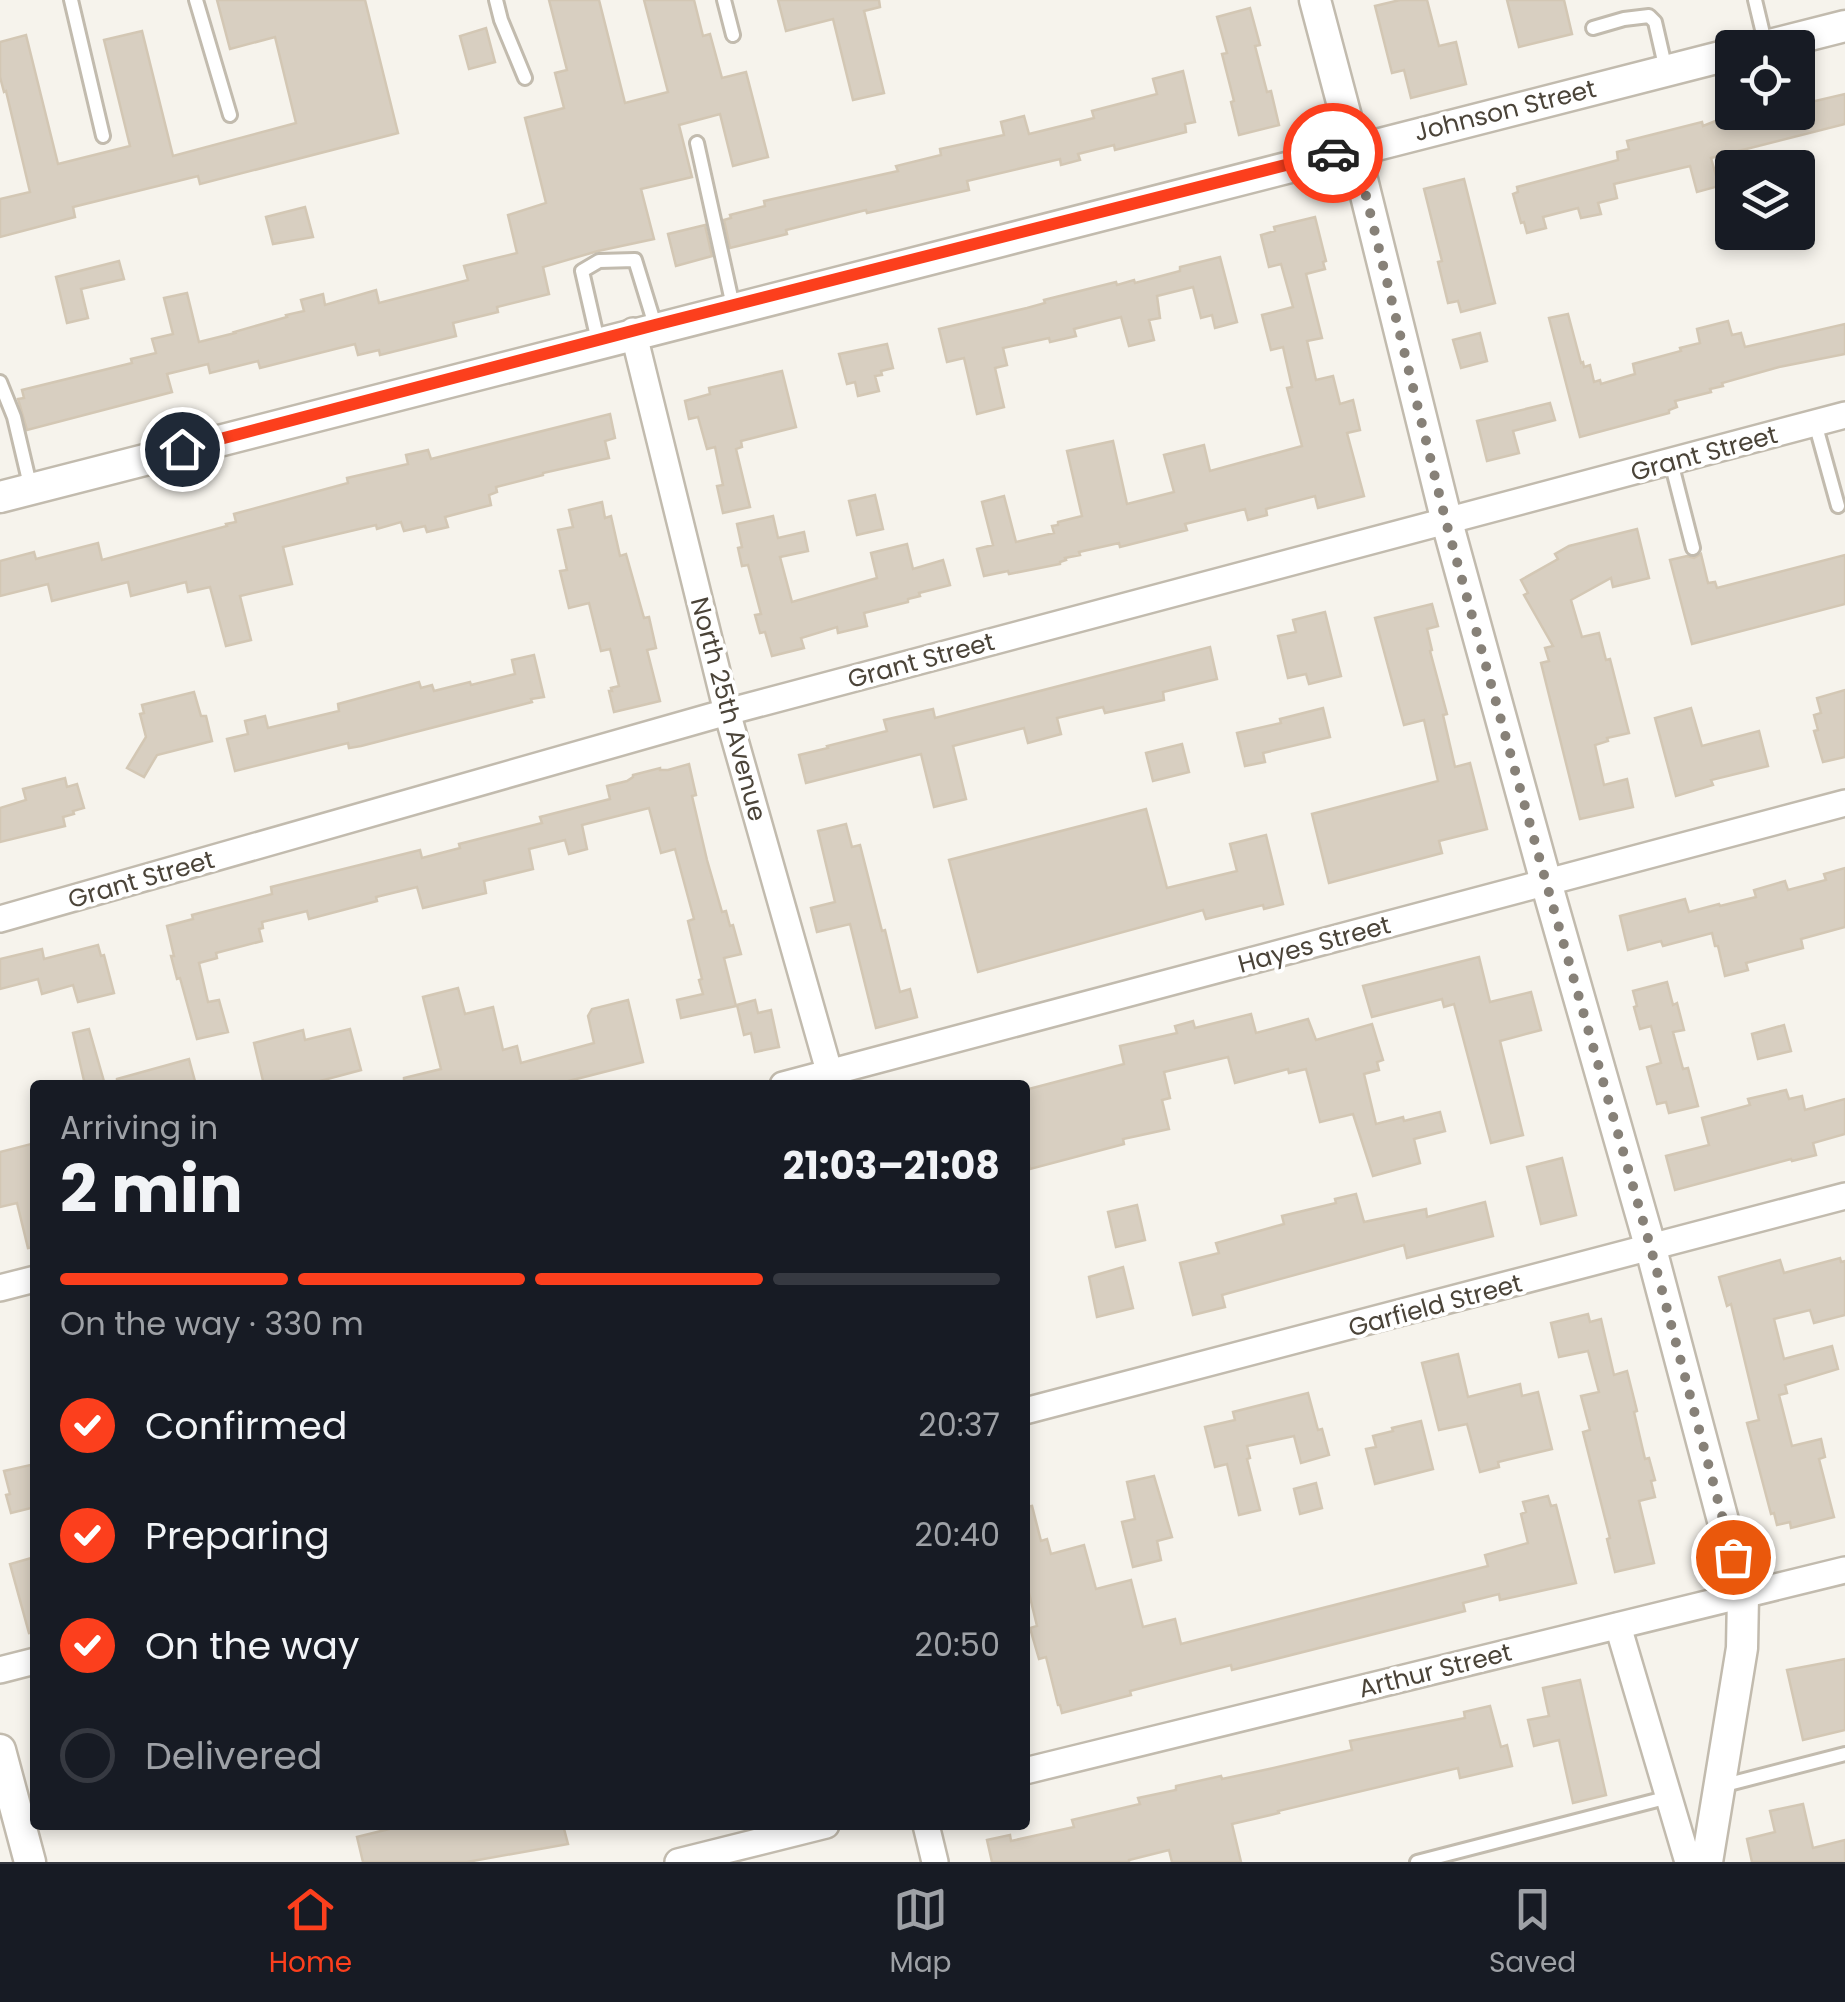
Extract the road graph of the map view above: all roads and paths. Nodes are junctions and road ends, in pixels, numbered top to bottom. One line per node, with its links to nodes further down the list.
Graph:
1 (71, 0): 16 (lane)
2 (196, 0): 15 (lane)
3 (496, 0): 14 (lane)
4 (724, 0): 11 (lane)
5 (1315, 0): 18 (street)
6 (1755, 0): 9 (lane)
7 (1845, 26): 10 (street)
8 (1593, 28): 13 (lane)
9 (1760, 30)
10 (1815, 33)
11 (733, 35)
12 (1715, 58): 13 (street, Johnson Street)
13 (1666, 70): 18 (street, Johnson Street)
14 (525, 78)
15 (230, 114)
16 (104, 136)
17 (696, 143): 19 (lane)
18 (1354, 147): 19 (street, Johnson Street); 29 (street)
19 (733, 306): 20 (street, Johnson Street)
20 (644, 328): 21 (street, Johnson Street); 21 (lane); 31 (street, North 25th Avenue)
21 (598, 341): 26 (street, Johnson Street)
22 (0, 382): 26 (lane)
23 (1845, 415): 24 (street, Grant Street)
24 (1815, 423): 25 (street, Grant Street); 28 (lane)
25 (1671, 462): 29 (street, Grant Street); 30 (lane)
26 (31, 489): 27 (street, Johnson Street)
27 (0, 497)
28 (1838, 506)
29 (1446, 522): 31 (street, Grant Street); 33 (street)
30 (1693, 548)
31 (727, 712): 34 (street, Grant Street); 35 (street, North 25th Avenue)
32 (1845, 803): 33 (street, Hayes Street)
33 (1546, 882): 35 (street, Hayes Street); 37 (street)
34 (0, 919)
35 (832, 1079)
36 (1845, 1196): 37 (street, Garfield Street)
37 (1651, 1249): 40 (street, Garfield Street); 42 (street)
38 (30, 1279): 39 (street)
39 (0, 1288)
40 (1030, 1410)
41 (1845, 1570): 42 (street, Arthur Street)
42 (1743, 1596): 43 (street, Arthur Street); 49 (street)
43 (1618, 1626): 48 (street, Arthur Street); 50 (street)
44 (30, 1662): 45 (street)
45 (0, 1670)
46 (0, 1750): 53 (street)
47 (1845, 1754): 49 (lane)
48 (1030, 1770)
49 (1719, 1786): 58 (street)
50 (1669, 1798): 56 (lane); 57 (street)
51 (806, 1830): 54 (street)
52 (927, 1830): 55 (street)
53 (30, 1862)
54 (678, 1862)
55 (935, 1862)
56 (1417, 1862)
57 (1688, 1862)
58 (1706, 1862)

